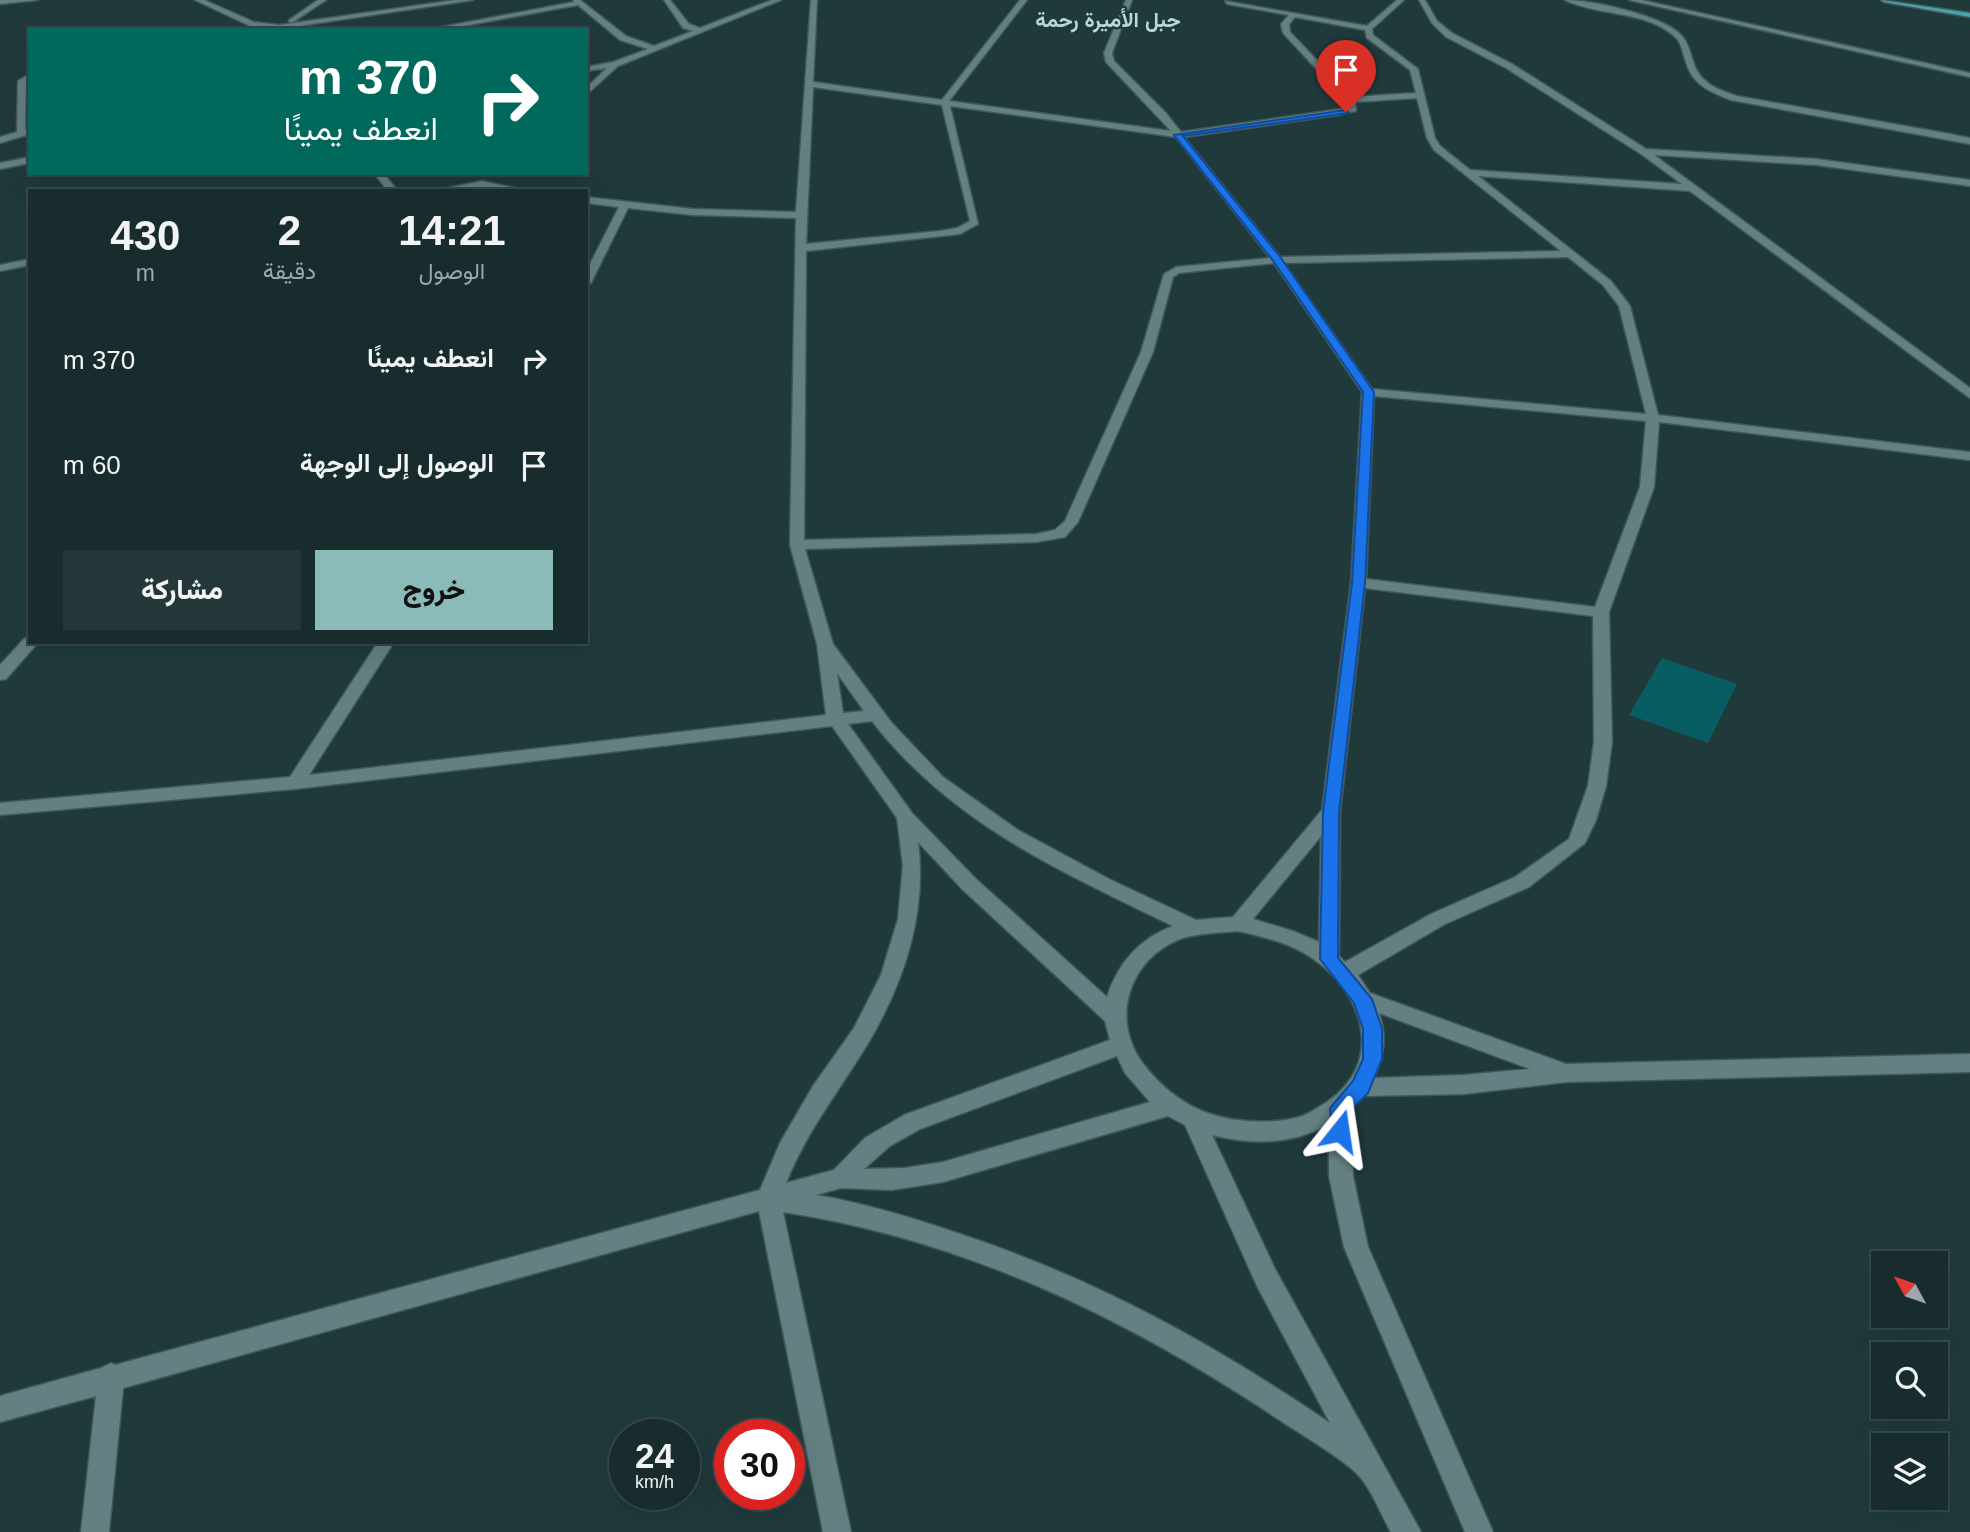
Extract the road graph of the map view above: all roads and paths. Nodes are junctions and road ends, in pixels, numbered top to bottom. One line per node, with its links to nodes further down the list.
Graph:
1 (35, 0): 18 (street)
2 (198, 0): 22 (street)
3 (323, 0): 22 (street)
4 (470, 0): 22 (street)
5 (667, 0): 25 (street)
6 (778, 0): 25 (street)
7 (814, 0): 31 (street)
8 (1024, 0): 35 (street)
9 (1129, 0): 37 (street)
10 (1401, 0): 24 (street)
11 (1422, 0): 40 (street)
12 (1568, 0): 39 (street)
13 (1632, 0): 29 (street)
14 (1884, 0): 21 (main road)
15 (1915, 0): 19 (main road)
16 (578, 2): 23 (street); 26 (street)
17 (1227, 2): 20 (street)
18 (2, 3)
19 (1970, 10)
20 (1294, 14): 24 (street); 34 (street)
21 (1970, 15)
22 (277, 28)
23 (440, 28)
24 (1368, 28): 33 (street)
25 (701, 31): 26 (street)
26 (656, 49): 27 (street)
27 (615, 64): 28 (street); 32 (street)
28 (588, 69)
29 (1970, 75)
30 (28, 77): 36 (street)
31 (811, 84): 35 (street); 54 (street)
32 (588, 91)
33 (1421, 95): 34 (street); 45 (street)
34 (1350, 100): 37 (street)
35 (945, 101): 37 (street); 55 (street)
36 (25, 132): 38 (street)
37 (1178, 135): 57 (street)
38 (0, 140)
39 (1970, 142)
40 (1644, 152): 48 (street); 50 (street)
41 (28, 158): 42 (street)
42 (0, 159)
43 (28, 159): 44 (street)
44 (0, 166)
45 (1465, 172): 50 (street); 56 (street)
46 (380, 175): 51 (street)
47 (493, 175): 49 (street)
48 (1970, 183)
49 (479, 188)
50 (1694, 188): 62 (street)
51 (391, 189)
52 (588, 200): 53 (street)
53 (624, 206): 54 (street); 60 (street)
54 (802, 215): 55 (street)
55 (801, 248): 65 (street)
56 (1571, 254): 57 (street); 63 (street)
57 (1278, 260): 61 (street); 65 (street)
58 (28, 262): 59 (street)
59 (0, 268)
60 (588, 279)
61 (1368, 392): 63 (street); 66 (street)
62 (1970, 394)
63 (1653, 418): 64 (street); 67 (street)
64 (1970, 456)
65 (797, 545): 70 (street)
66 (1359, 583): 67 (street); 76 (street)
67 (1601, 612): 80 (street)
68 (28, 644): 71 (street)
69 (385, 644): 74 (street)
70 (825, 645): 72 (street); 73 (street)
71 (0, 675)
72 (875, 715): 73 (street); 79 (street)
73 (835, 718): 74 (street); 77 (street)
74 (295, 783): 75 (street)
75 (0, 808)
76 (1331, 812): 78 (street); 80 (street)
77 (906, 817): 82 (street); 91 (street)
78 (1238, 925): 79 (street); 80 (street)
79 (1194, 928): 82 (street)
80 (1336, 966): 81 (street)
81 (1363, 999): 85 (street); 86 (street)
82 (1113, 1015): 83 (street)
83 (1119, 1046): 87 (street); 90 (street)
84 (1970, 1063): 85 (street)
85 (1566, 1073): 86 (street)
86 (1361, 1087): 88 (street)
87 (1169, 1105): 89 (street); 90 (street)
88 (1340, 1108): 89 (street); 98 (street)
89 (1194, 1119): 94 (street)
90 (841, 1178): 91 (street)
91 (768, 1198): 92 (street); 94 (street); 96 (street)
92 (111, 1376): 93 (street); 95 (street)
93 (0, 1409)
94 (1369, 1465): 97 (street)
95 (94, 1532)
96 (837, 1532)
97 (1407, 1532)
98 (1479, 1532)

